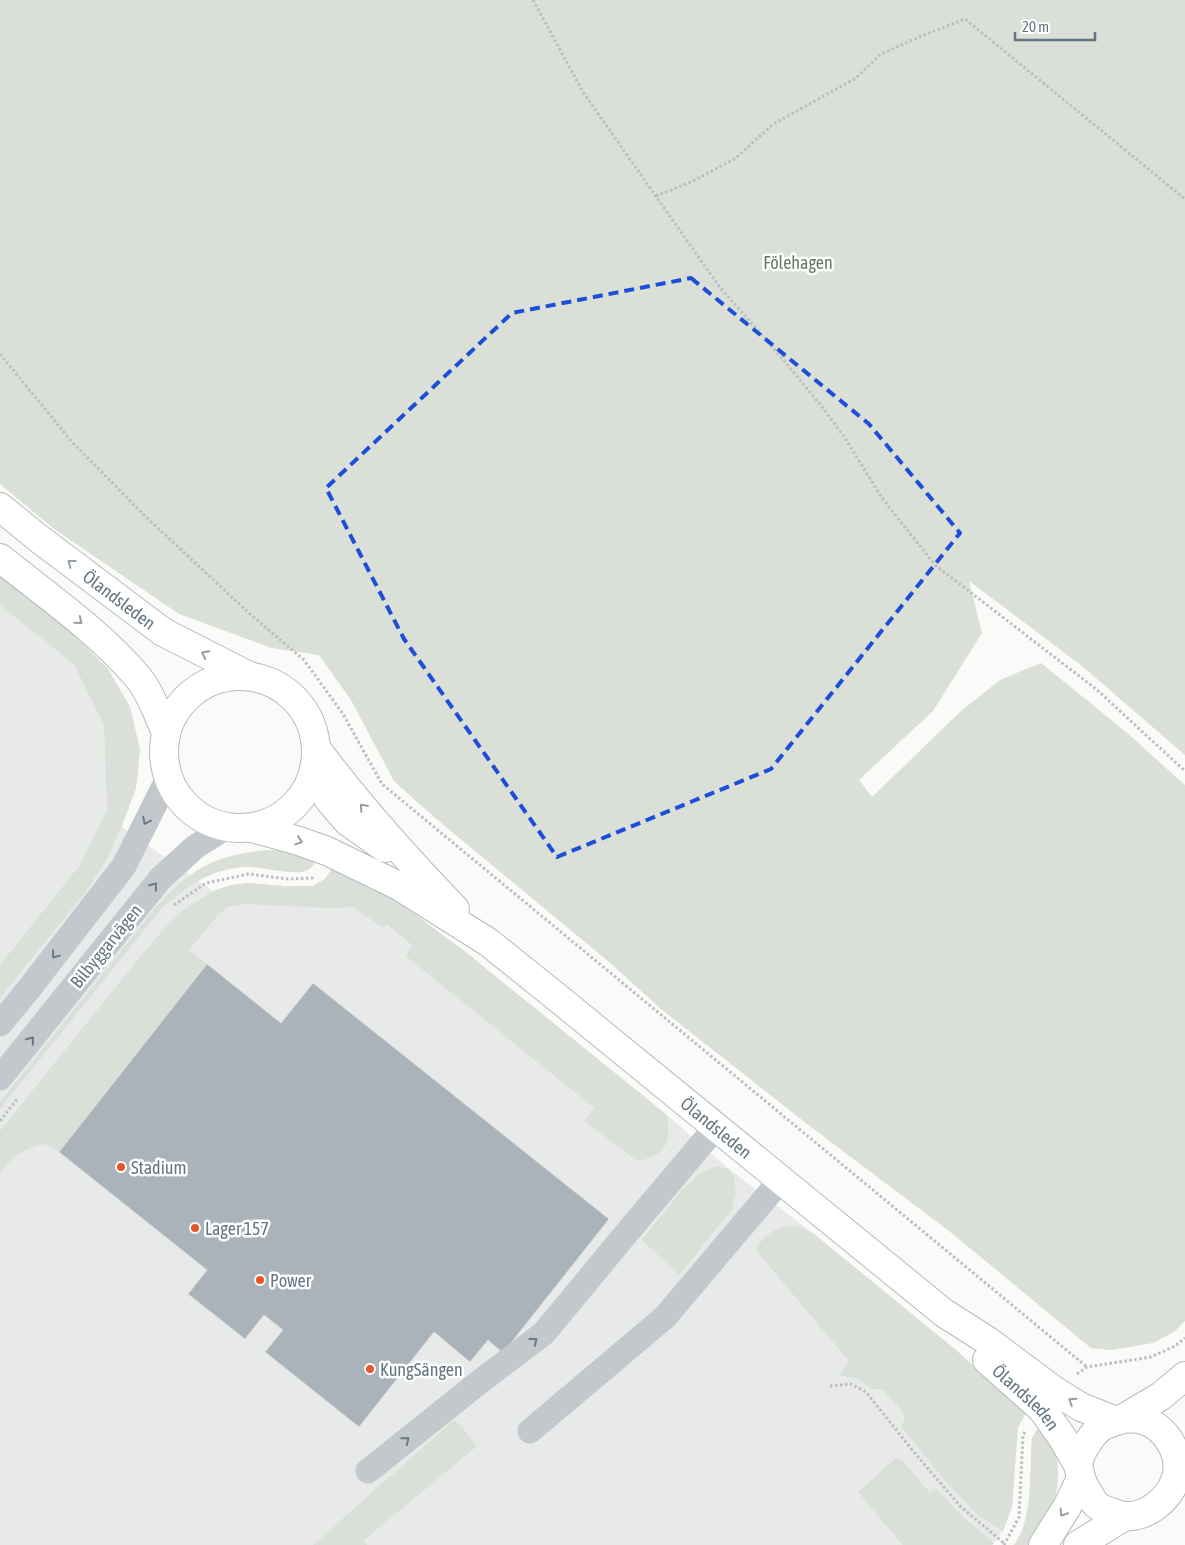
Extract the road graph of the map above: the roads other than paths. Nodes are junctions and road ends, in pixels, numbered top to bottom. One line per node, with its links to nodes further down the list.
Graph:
1 (0, 507): 3 (main road, Ölandsleden, one-way to 1)
2 (0, 558): 4 (main road, Ölandsleden, one-way to 4)
3 (249, 676): 4 (main road, Ölandsleden); 5 (main road, Ölandsleden)
4 (166, 732): 7 (main road, Ölandsleden)
5 (316, 748): 6 (main road, Ölandsleden); 10 (main road, Ölandsleden, one-way to 5)
6 (313, 774): 9 (main road, Ölandsleden); 10 (main road, Ölandsleden)
7 (168, 778): 8 (main road, Ölandsleden); 12 (street, Bilbyggarvägen, one-way to 12)
8 (225, 828): 9 (main road, Ölandsleden); 13 (street, Bilbyggarvägen, one-way to 8)
9 (252, 828): 11 (main road, Ölandsleden, one-way to 11)
10 (418, 870): 11 (main road, Ölandsleden)
11 (488, 942): 14 (main road, Ölandsleden)
12 (0, 1024)
13 (0, 1078)
14 (716, 1127): 15 (main road, Ölandsleden); 21 (street, one-way to 14)
15 (780, 1181): 17 (main road, Ölandsleden); 19 (street)
16 (1185, 1376): 18 (main road)
17 (1048, 1400): 18 (main road, Ölandsleden, one-way to 17); 22 (main road, Ölandsleden)
18 (1120, 1420): 20 (main road); 22 (main road)
19 (530, 1432)
20 (1180, 1444): 23 (main road)
21 (368, 1471)
22 (1080, 1472): 23 (main road); 24 (main road, one-way to 24)
23 (1125, 1516): 25 (main road)
24 (1043, 1545)
25 (1078, 1545)

